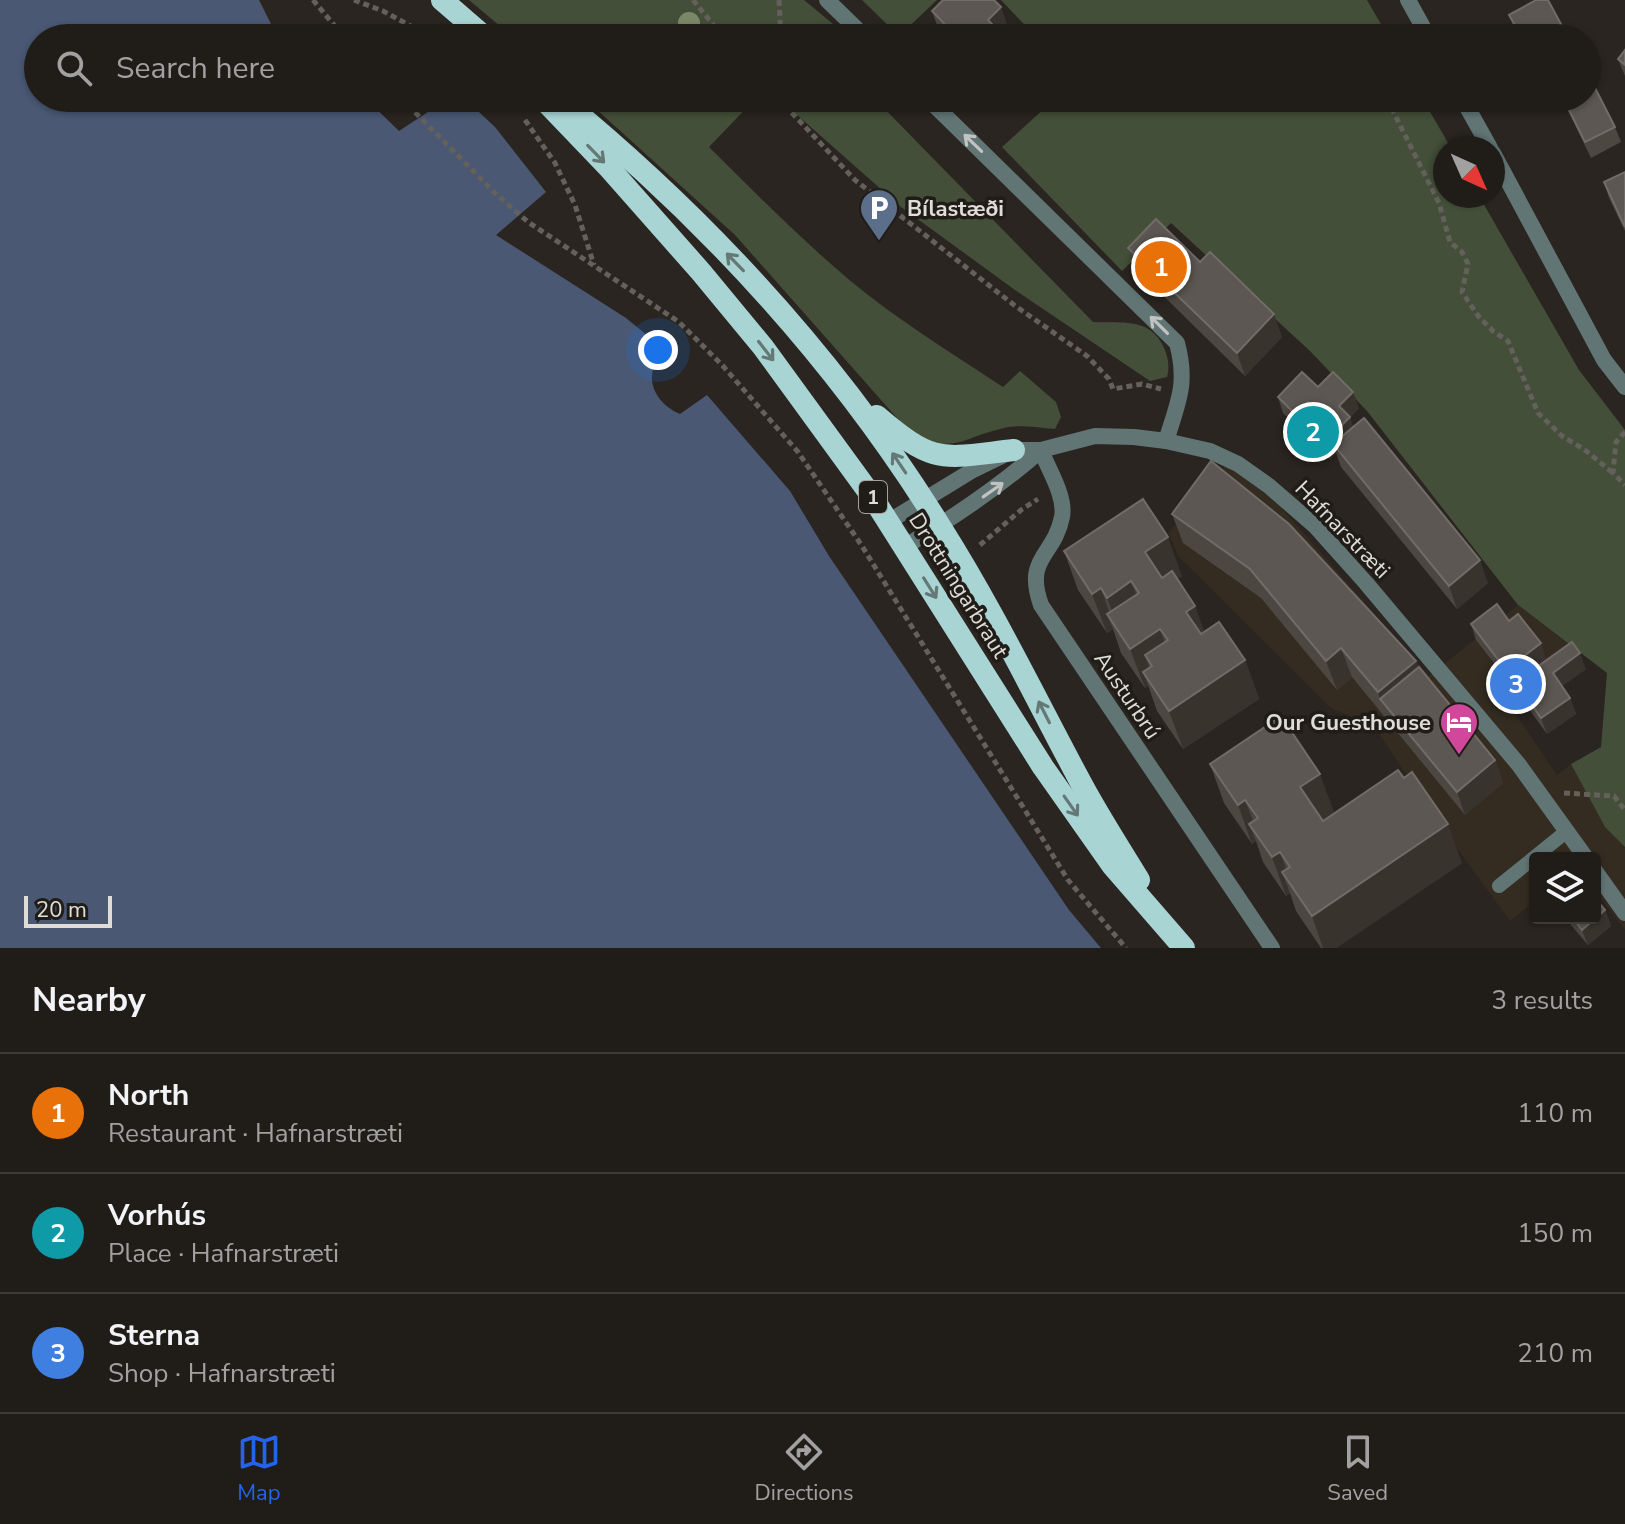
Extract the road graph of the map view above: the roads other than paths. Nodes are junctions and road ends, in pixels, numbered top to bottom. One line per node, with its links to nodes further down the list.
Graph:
1 (442, 0): 4 (highway)
2 (827, 0): 5 (street)
3 (1408, 0): 6 (street)
4 (469, 24)
5 (852, 24)
6 (1421, 24)
7 (555, 112): 19 (highway, Drottningarbraut / 1, one-way to 19)
8 (576, 112): 14 (highway, Drottningarbraut / 1, one-way to 8)
9 (941, 112): 15 (street, one-way to 9)
10 (1470, 112): 11 (street)
11 (1483, 136)
12 (1505, 175): 13 (street)
13 (1625, 387)
14 (846, 389): 16 (highway); 18 (highway, Drottningarbraut / 1, one-way to 14)
15 (1166, 441): 17 (street); 22 (street, Hafnarstræti)
16 (1014, 450): 17 (street); 18 (street)
17 (1041, 450): 20 (street, one-way to 17); 29 (street, Austurbrú)
18 (924, 500): 19 (street); 20 (highway, Drottningarbraut / 1)
19 (888, 522): 21 (highway, Drottningarbraut / 1)
20 (940, 525): 21 (street); 27 (highway, Drottningarbraut / 1, one-way to 20)
21 (904, 547): 27 (highway, Drottningarbraut / 1, one-way to 27)
22 (1567, 831): 23 (street, Hafnarstræti); 25 (lane)
23 (1582, 852)
24 (1601, 879): 26 (street)
25 (1499, 886)
26 (1625, 913)
27 (1166, 925): 28 (highway, Drottningarbraut / 1)
28 (1184, 948)
29 (1272, 948)

